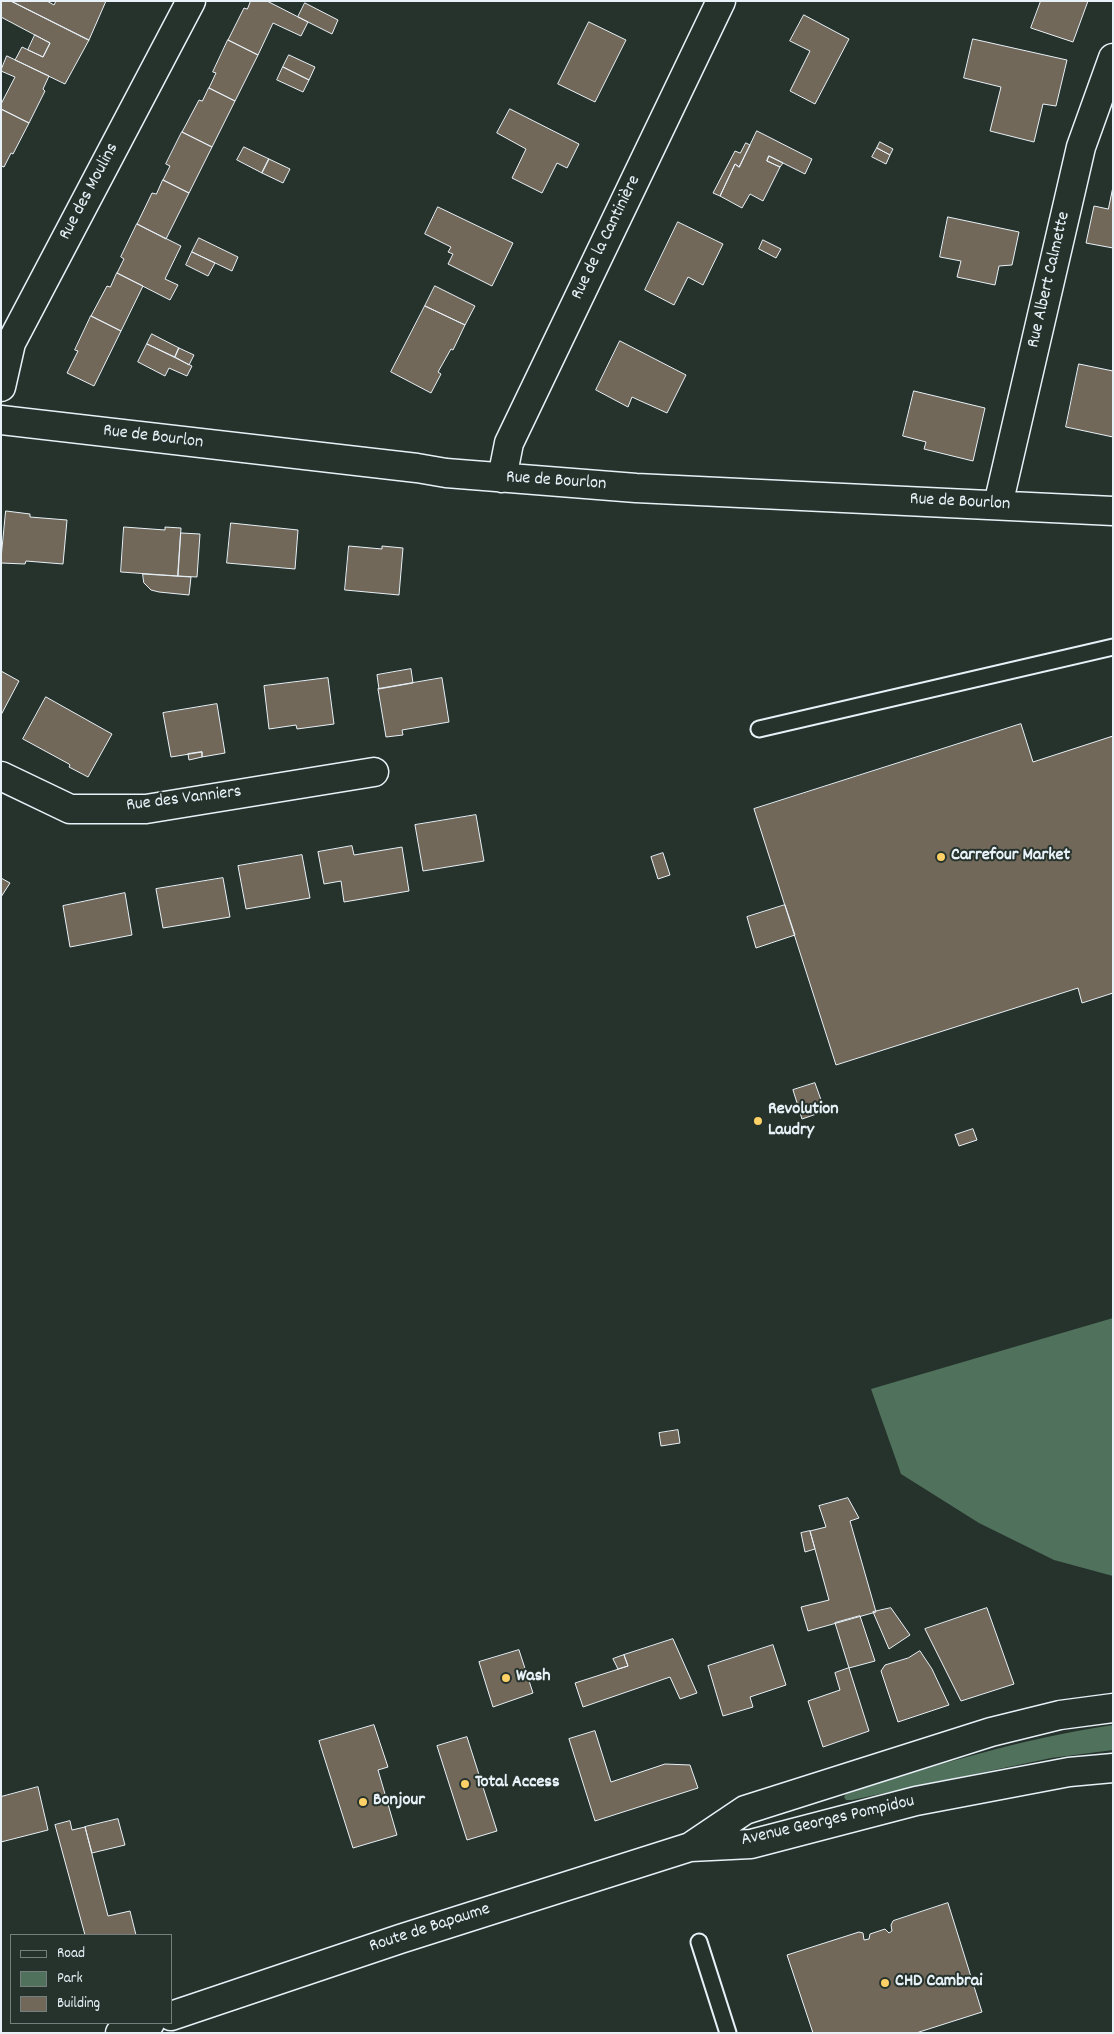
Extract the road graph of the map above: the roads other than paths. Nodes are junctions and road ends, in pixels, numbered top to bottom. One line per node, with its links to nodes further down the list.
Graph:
1 (191, 1): 4 (street, Rue des Moulins)
2 (721, 1): 6 (street, Rue de la Cantinière)
3 (1113, 58): 7 (street, Rue Albert Calmette)
4 (1, 387)
5 (1, 420): 6 (street, Rue de Bourlon)
6 (502, 478): 7 (street, Rue de Bourlon)
7 (998, 505): 8 (street, Rue de Bourlon)
8 (1113, 511)
9 (1113, 647): 10 (lane)
10 (759, 729)
11 (374, 772): 12 (street, Rue des Vanniers)
12 (1, 776)
13 (1113, 1708): 15 (street, Avenue Georges Pompidou)
14 (1113, 1768): 15 (street, Avenue Georges Pompidou)
15 (690, 1847): 17 (street, Route de Bapaume)
16 (698, 1942): 20 (lane)
17 (172, 2016)
18 (147, 2024): 19 (street)
19 (120, 2033)
20 (728, 2033)

